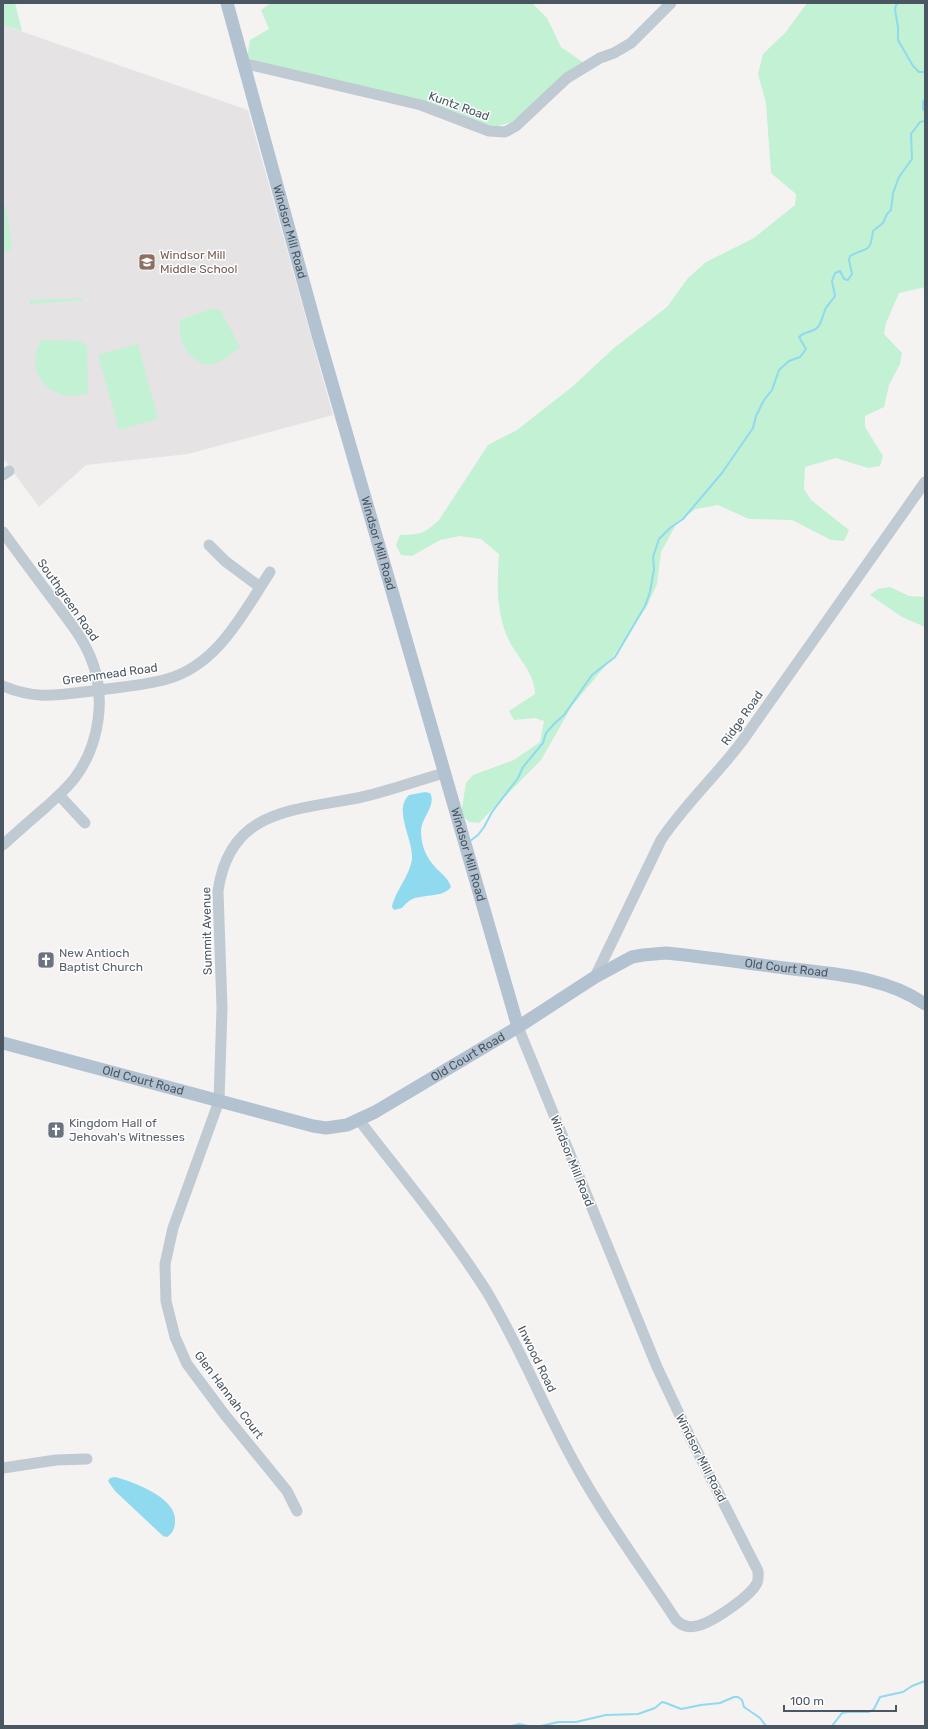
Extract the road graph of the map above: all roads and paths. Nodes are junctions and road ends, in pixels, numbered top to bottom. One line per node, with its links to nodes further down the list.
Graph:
1 (228, 3): 3 (main road, Windsor Mill Road)
2 (671, 3): 3 (street, Kuntz Road)
3 (243, 63): 11 (main road, Windsor Mill Road)
4 (925, 482): 15 (street, Ridge Road)
5 (3, 532): 10 (street, Southgreen Road)
6 (209, 545): 8 (street)
7 (270, 572): 8 (street, Greenmead Road)
8 (260, 587): 10 (street, Greenmead Road)
9 (3, 686): 10 (street, Greenmead Road)
10 (99, 690): 12 (street, Southgreen Road)
11 (444, 773): 17 (main road, Windsor Mill Road); 19 (street, Summit Avenue)
12 (59, 795): 13 (street); 14 (street, Southgreen Road)
13 (84, 823)
14 (3, 845)
15 (595, 977): 16 (main road, Old Court Road); 17 (main road, Old Court Road)
16 (925, 1004)
17 (518, 1027): 20 (main road, Old Court Road); 24 (street, Windsor Mill Road)
18 (3, 1043): 19 (main road, Old Court Road)
19 (219, 1101): 20 (main road, Old Court Road); 23 (street, Glen Hannah Court)
20 (359, 1120): 24 (street, Inwood Road)
21 (88, 1459): 22 (street)
22 (3, 1468)
23 (297, 1511)
24 (676, 1620)

